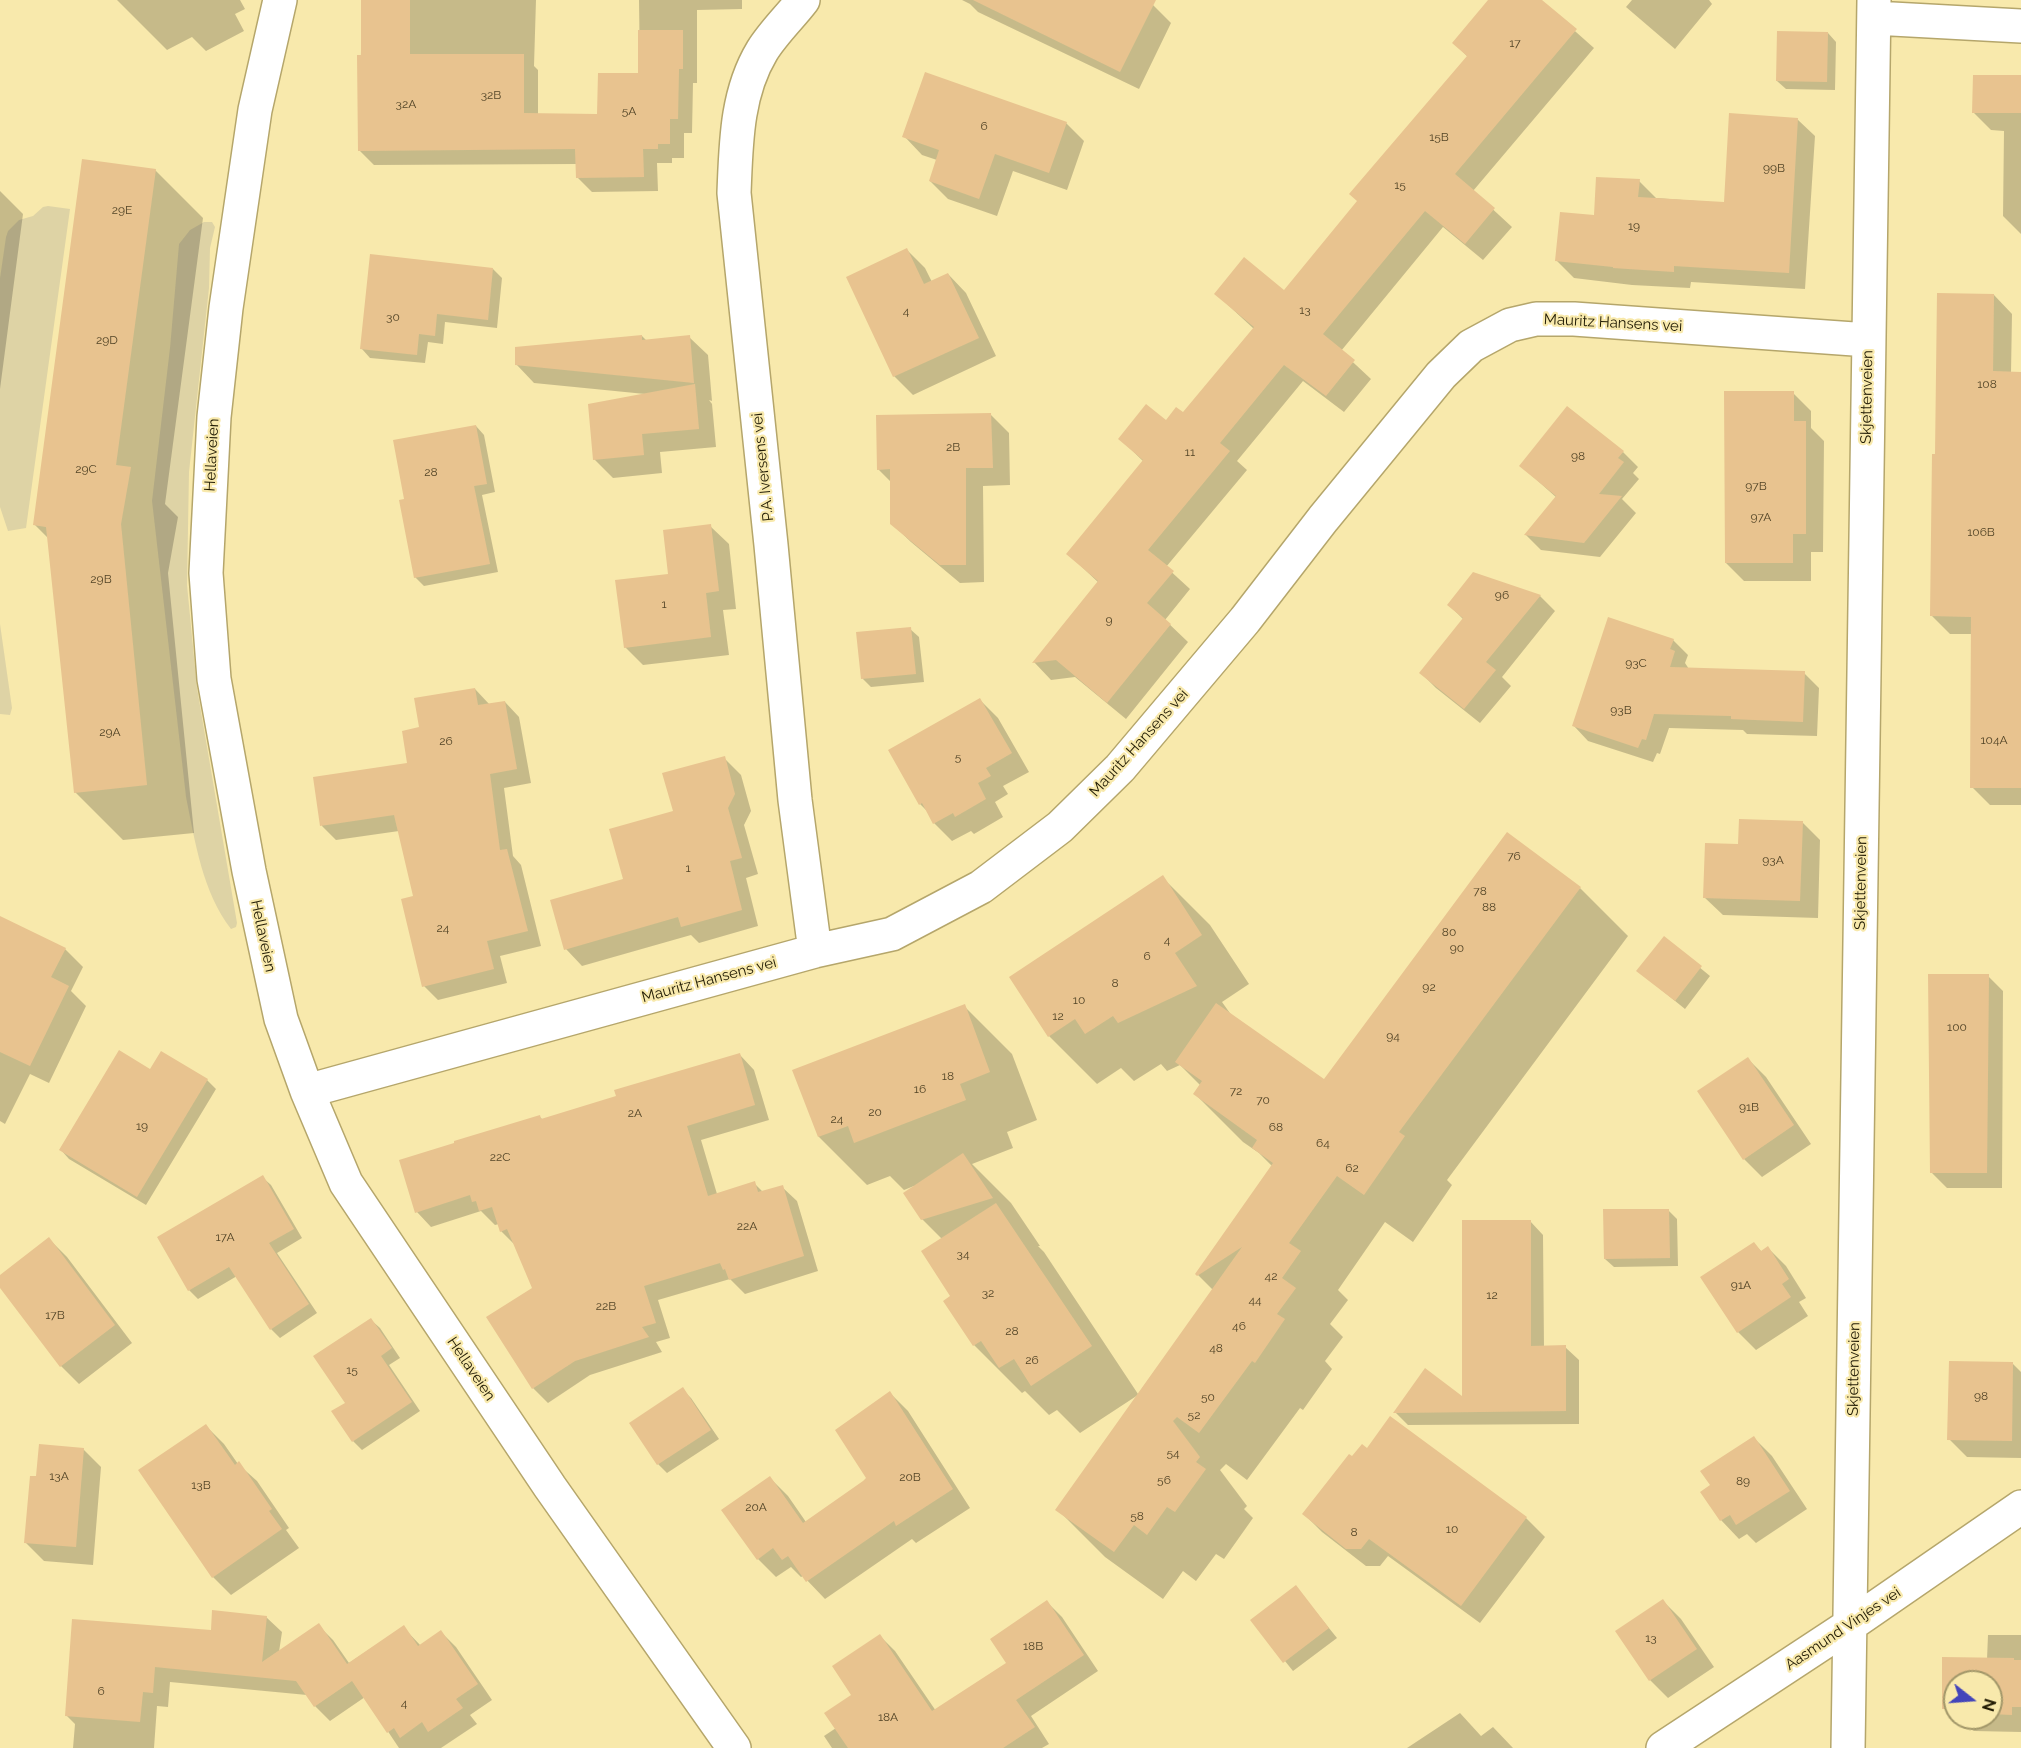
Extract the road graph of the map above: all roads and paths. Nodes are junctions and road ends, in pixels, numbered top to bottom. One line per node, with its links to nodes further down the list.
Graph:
1 (280, 0): 7 (street, Hellaveien)
2 (803, 0): 6 (street, P.A. Iversens vei)
3 (1874, 9): 4 (street, Skjettenveien); 5 (street, Skjettenveien)
4 (2021, 26)
5 (1868, 340): 6 (street, Mauritz Hansens vei); 9 (street, Skjettenveien)
6 (815, 951): 7 (street, Mauritz Hansens vei)
7 (306, 1091): 10 (street, Hellaveien)
8 (2021, 1507): 9 (street, Aasmund Vinjes vei)
9 (1850, 1625): 11 (street, Aasmund Vinjes vei); 12 (street, Skjettenveien)
10 (734, 1748)
11 (1663, 1748)
12 (1848, 1748)

